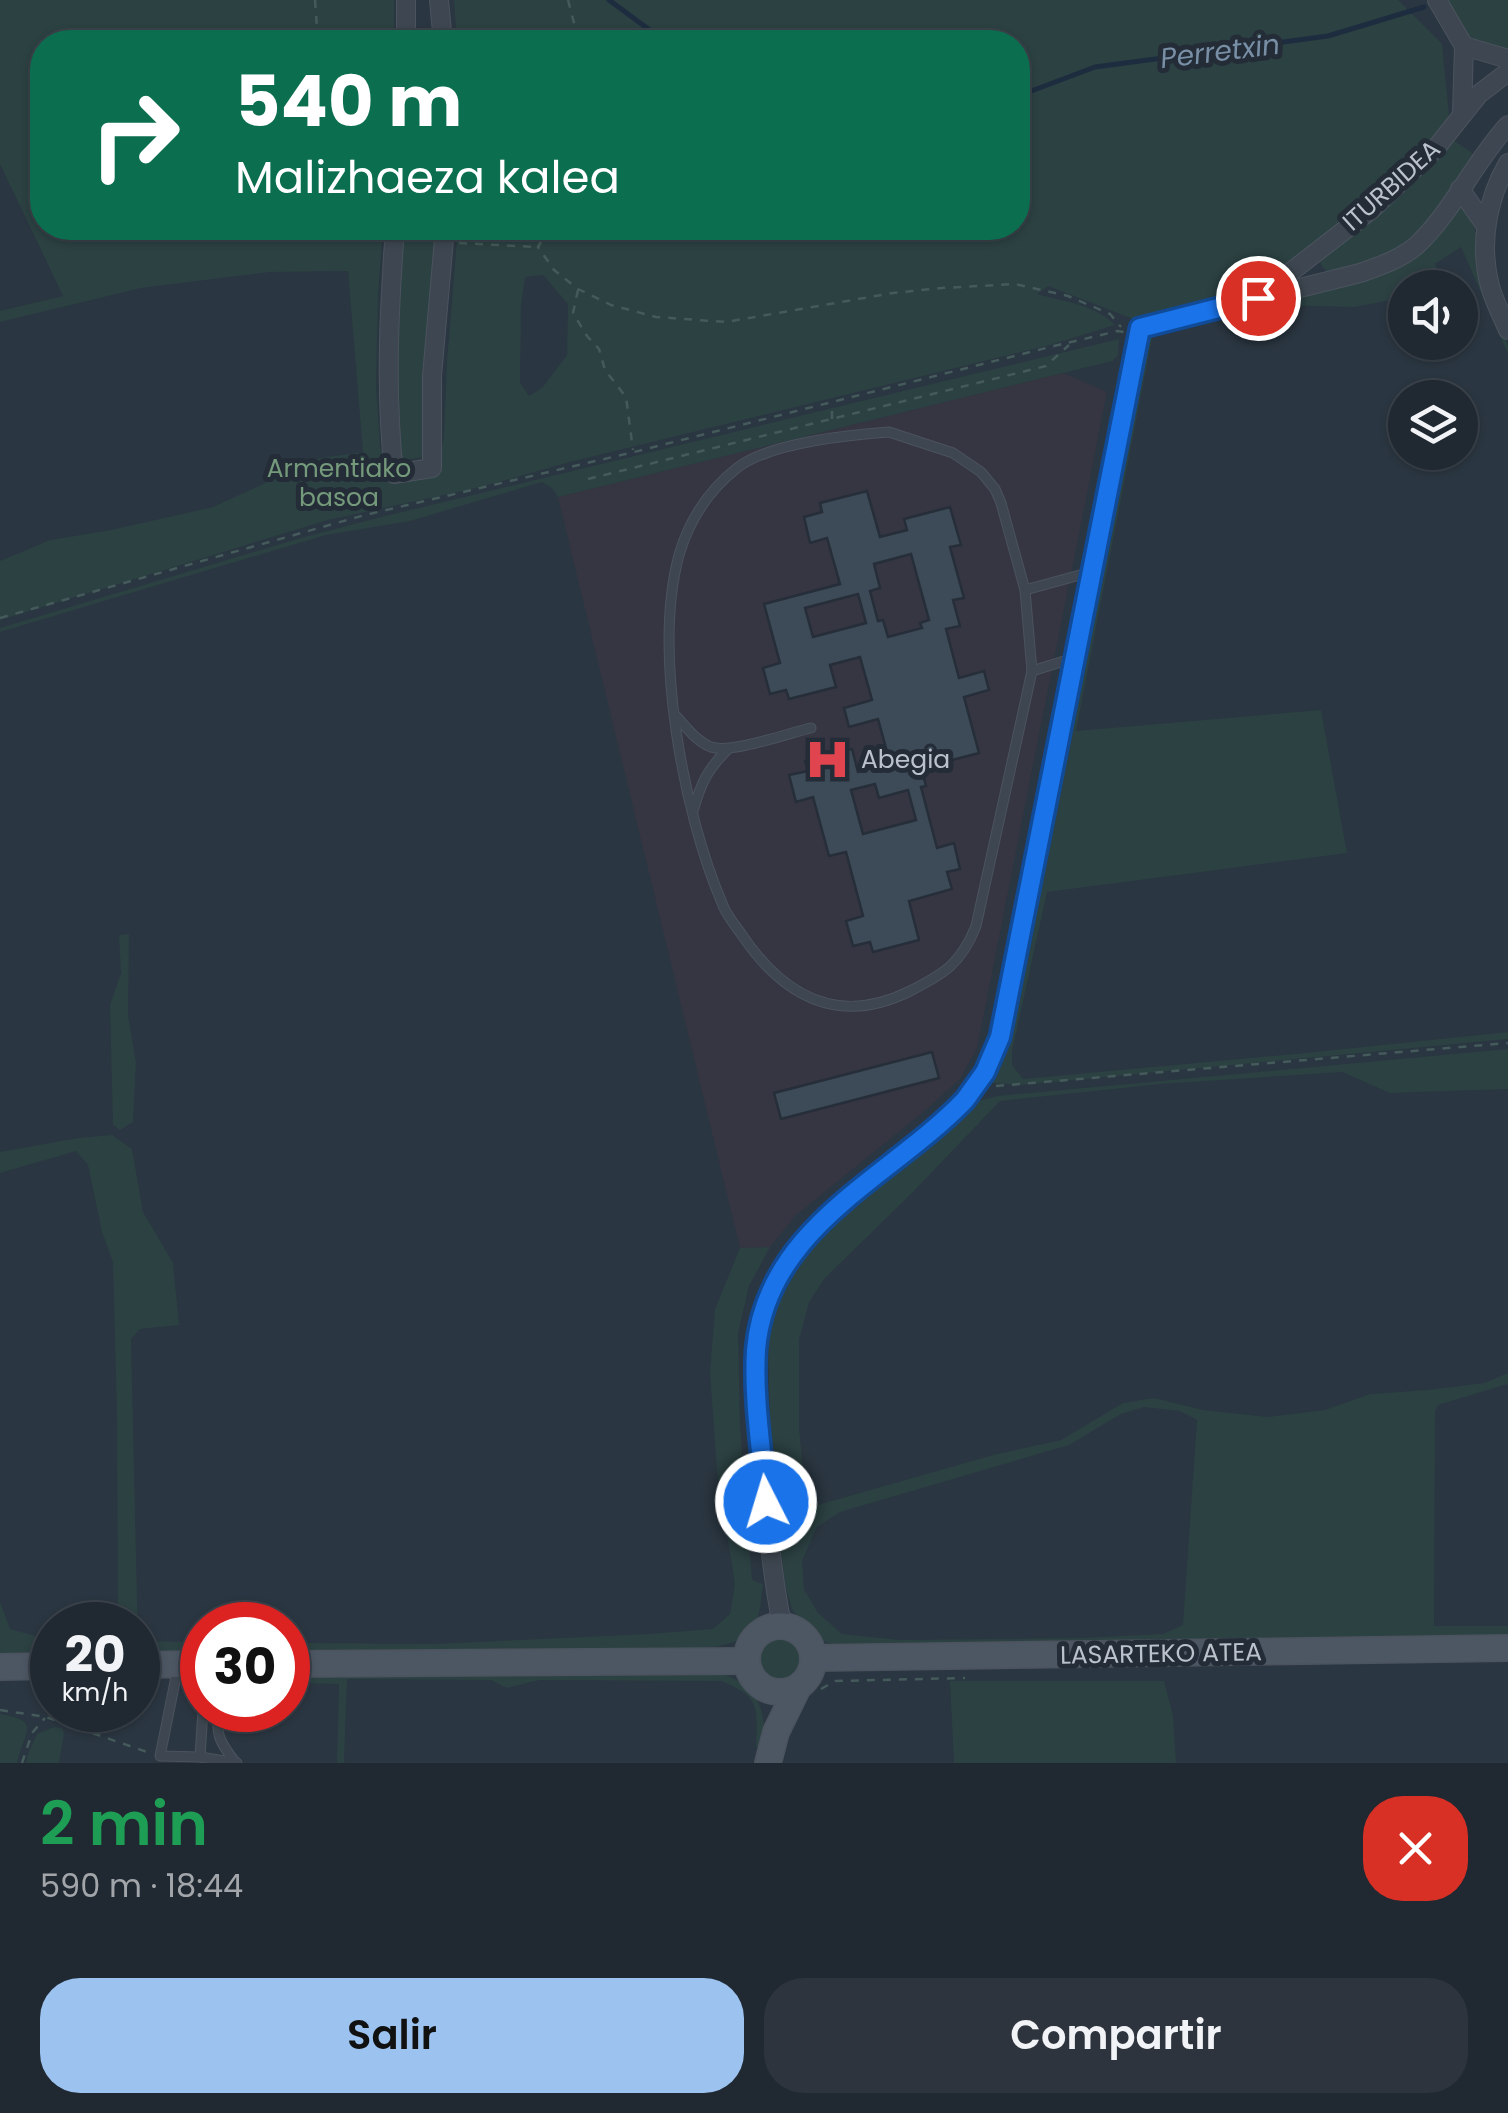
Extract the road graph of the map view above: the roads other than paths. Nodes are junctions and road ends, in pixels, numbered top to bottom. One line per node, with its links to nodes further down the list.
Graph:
1 (406, 0): 4 (street)
2 (440, 0): 5 (street)
3 (1437, 0): 6 (street)
4 (406, 30)
5 (442, 30)
6 (1464, 46): 7 (street); 9 (street)
7 (1508, 59)
8 (1508, 72): 9 (street, ITURBIDEA)
9 (1462, 112): 16 (street, ITURBIDEA)
10 (1508, 125): 12 (street)
11 (1508, 164): 13 (street)
12 (1460, 189): 13 (street); 17 (street)
13 (1486, 226): 19 (street)
14 (394, 240): 15 (street)
15 (450, 240)
16 (1313, 253): 17 (street); 18 (street, ITURBIDEA)
17 (1331, 280): 18 (street)
18 (1258, 298): 20 (street)
19 (1508, 330)
20 (1090, 572): 21 (lane); 22 (street)
21 (1026, 590): 23 (lane); 24 (lane)
22 (1074, 658): 23 (lane); 28 (street)
23 (1032, 671): 27 (lane)
24 (674, 714): 26 (lane); 27 (lane)
25 (811, 728): 26 (lane)
26 (728, 750): 27 (lane)
27 (692, 815)
28 (782, 1626): 30 (street); 31 (street)
29 (1508, 1648): 30 (street, LASARTEKO ATEA)
30 (814, 1658): 36 (street)
31 (747, 1660): 32 (street); 35 (street)
32 (310, 1664)
33 (30, 1666): 34 (street)
34 (0, 1667)
35 (762, 1687): 36 (street); 40 (street)
36 (807, 1690): 40 (street)
37 (180, 1697): 41 (lane)
38 (201, 1732): 41 (lane)
39 (217, 1732): 42 (lane)
40 (776, 1732): 43 (street)
41 (200, 1757): 42 (lane)
42 (236, 1763)
43 (768, 1763)

